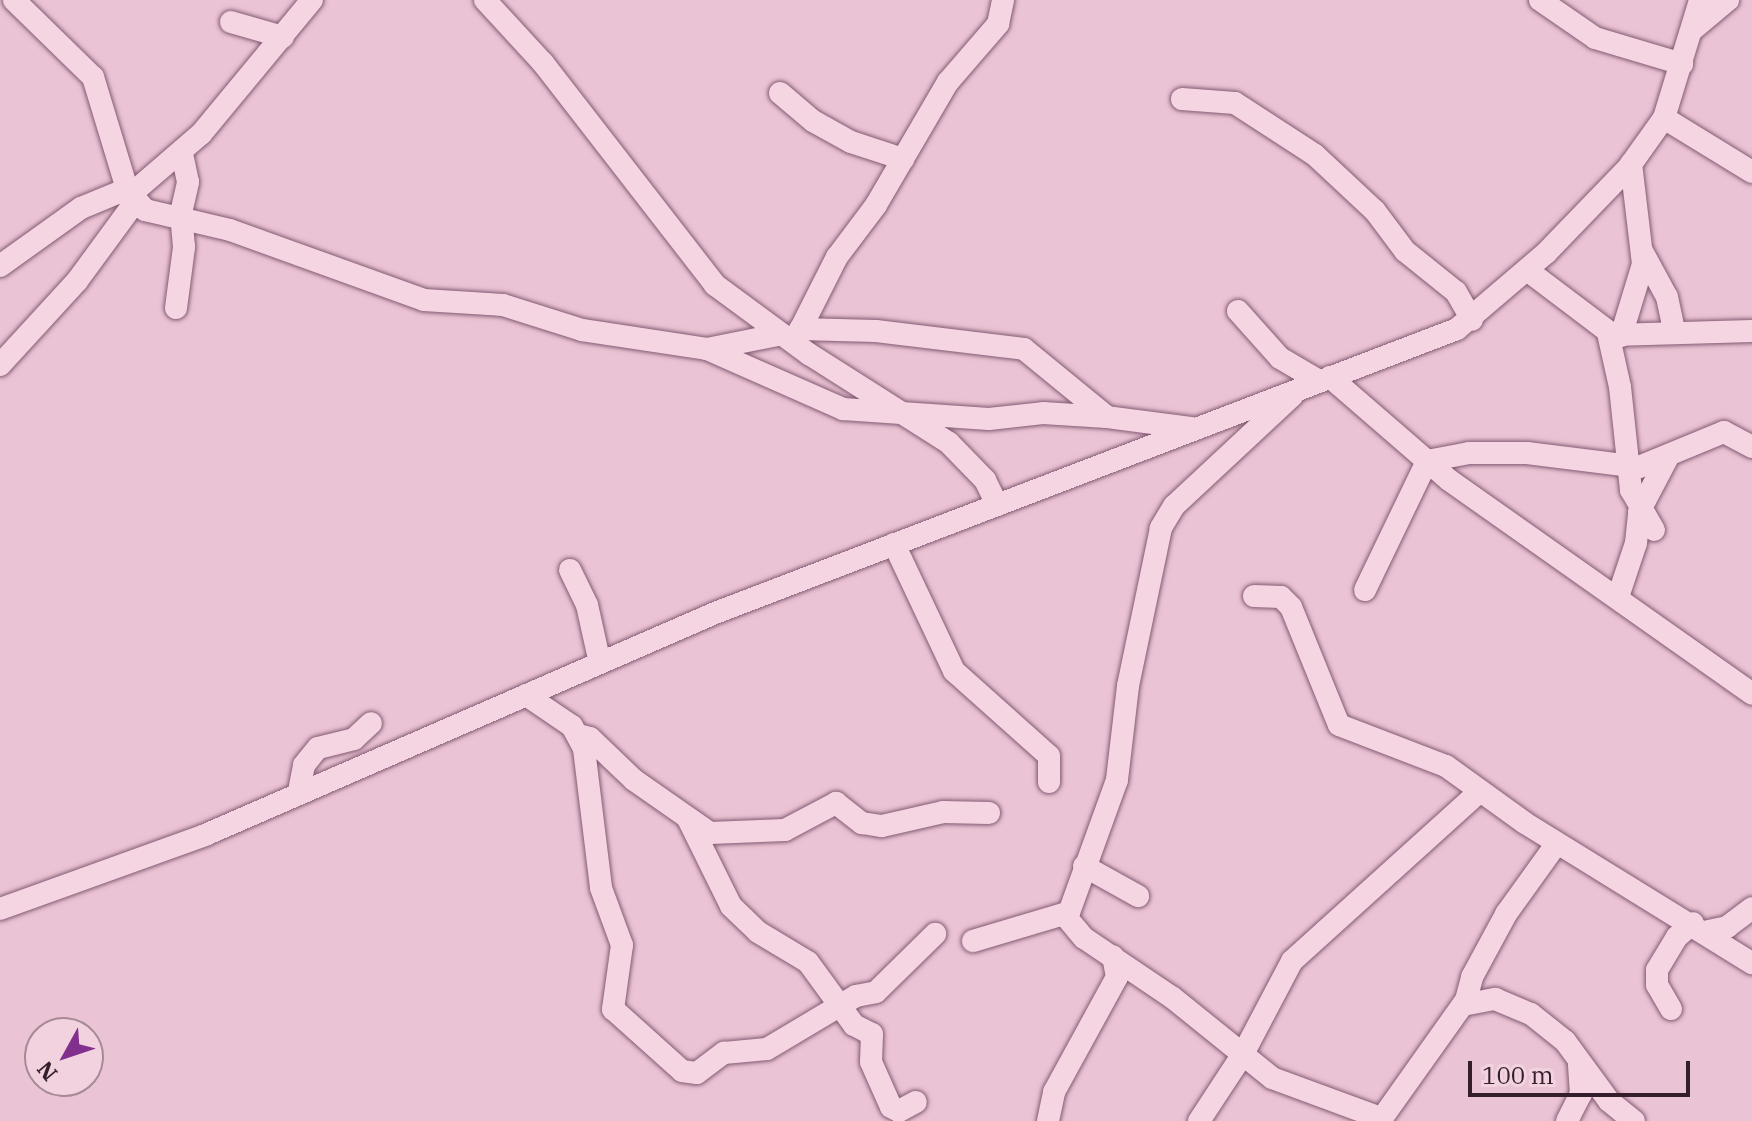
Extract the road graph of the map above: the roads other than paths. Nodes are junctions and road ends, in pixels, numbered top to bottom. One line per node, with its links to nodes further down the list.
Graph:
1 (14, 0): 19 (street)
2 (312, 0): 10 (street)
3 (485, 0): 30 (street)
4 (1003, 0): 16 (street)
5 (1540, 0): 11 (street)
6 (1700, 0): 9 (street)
7 (1728, 0): 9 (street)
8 (231, 22): 10 (street)
9 (1691, 30): 11 (street)
10 (283, 37): 15 (street)
11 (1682, 64): 14 (street)
12 (780, 93): 16 (street)
13 (1182, 99): 26 (street)
14 (1664, 118): 17 (street); 18 (street)
15 (182, 153): 19 (street); 20 (street)
16 (903, 159): 30 (street)
17 (1631, 164): 21 (street); 23 (street)
18 (1752, 172)
19 (131, 195): 20 (street); 22 (street); 32 (street)
20 (182, 218): 24 (street); 31 (street)
21 (1642, 251): 27 (street); 29 (street)
22 (0, 266)
23 (1527, 270): 26 (street); 29 (street)
24 (176, 308)
25 (1238, 311): 33 (street)
26 (1472, 320): 33 (street)
27 (1674, 331): 28 (street); 29 (street)
28 (1752, 331)
29 (1614, 334): 40 (street)
30 (792, 335): 31 (street); 34 (street); 35 (street)
31 (707, 349): 34 (street)
32 (0, 365)
33 (1316, 383): 36 (street); 39 (street); 60 (street)
34 (898, 411): 35 (street); 41 (street)
35 (1107, 417): 36 (street)
36 (1197, 428): 41 (street)
37 (1752, 447): 38 (street)
38 (1667, 459): 40 (street); 42 (street)
39 (1427, 461): 40 (street); 46 (street); 48 (street)
40 (1626, 467): 42 (street)
41 (997, 505): 44 (street)
42 (1639, 512): 43 (street); 48 (street)
43 (1654, 530)
44 (894, 544): 49 (street); 54 (street)
45 (570, 570): 49 (street)
46 (1365, 590)
47 (1254, 596): 56 (street)
48 (1618, 597): 50 (street)
49 (600, 663): 51 (street)
50 (1752, 694)
51 (526, 695): 53 (street); 55 (street)
52 (371, 723): 55 (street)
53 (578, 735): 58 (street); 72 (street)
54 (1049, 782)
55 (299, 791): 62 (street)
56 (1480, 791): 59 (street); 76 (street)
57 (989, 813): 58 (street)
58 (688, 819): 72 (street)
59 (1557, 843): 65 (street); 70 (street)
60 (1084, 866): 61 (street); 64 (street)
61 (1138, 896)
62 (0, 909)
63 (1747, 912): 65 (street); 69 (street)
64 (1067, 913): 67 (street); 68 (street)
65 (1699, 928): 69 (street); 74 (street)
66 (935, 934): 72 (street)
67 (973, 941)
68 (1113, 956): 75 (street); 82 (street)
69 (1747, 961)
70 (1471, 981): 71 (street); 73 (street)
71 (1495, 999): 73 (street); 77 (street)
72 (842, 1004): 80 (street)
73 (1463, 1005): 81 (street)
74 (1671, 1009)
75 (1205, 1025): 76 (street); 79 (street)
76 (1243, 1054): 78 (street); 79 (street)
77 (1579, 1065): 84 (street); 85 (street)
78 (1272, 1078): 79 (street); 81 (street)
79 (1218, 1091): 83 (street)
80 (916, 1102)
81 (1380, 1120)
82 (1048, 1121)
83 (1199, 1121)
84 (1567, 1121)
85 (1634, 1121)

